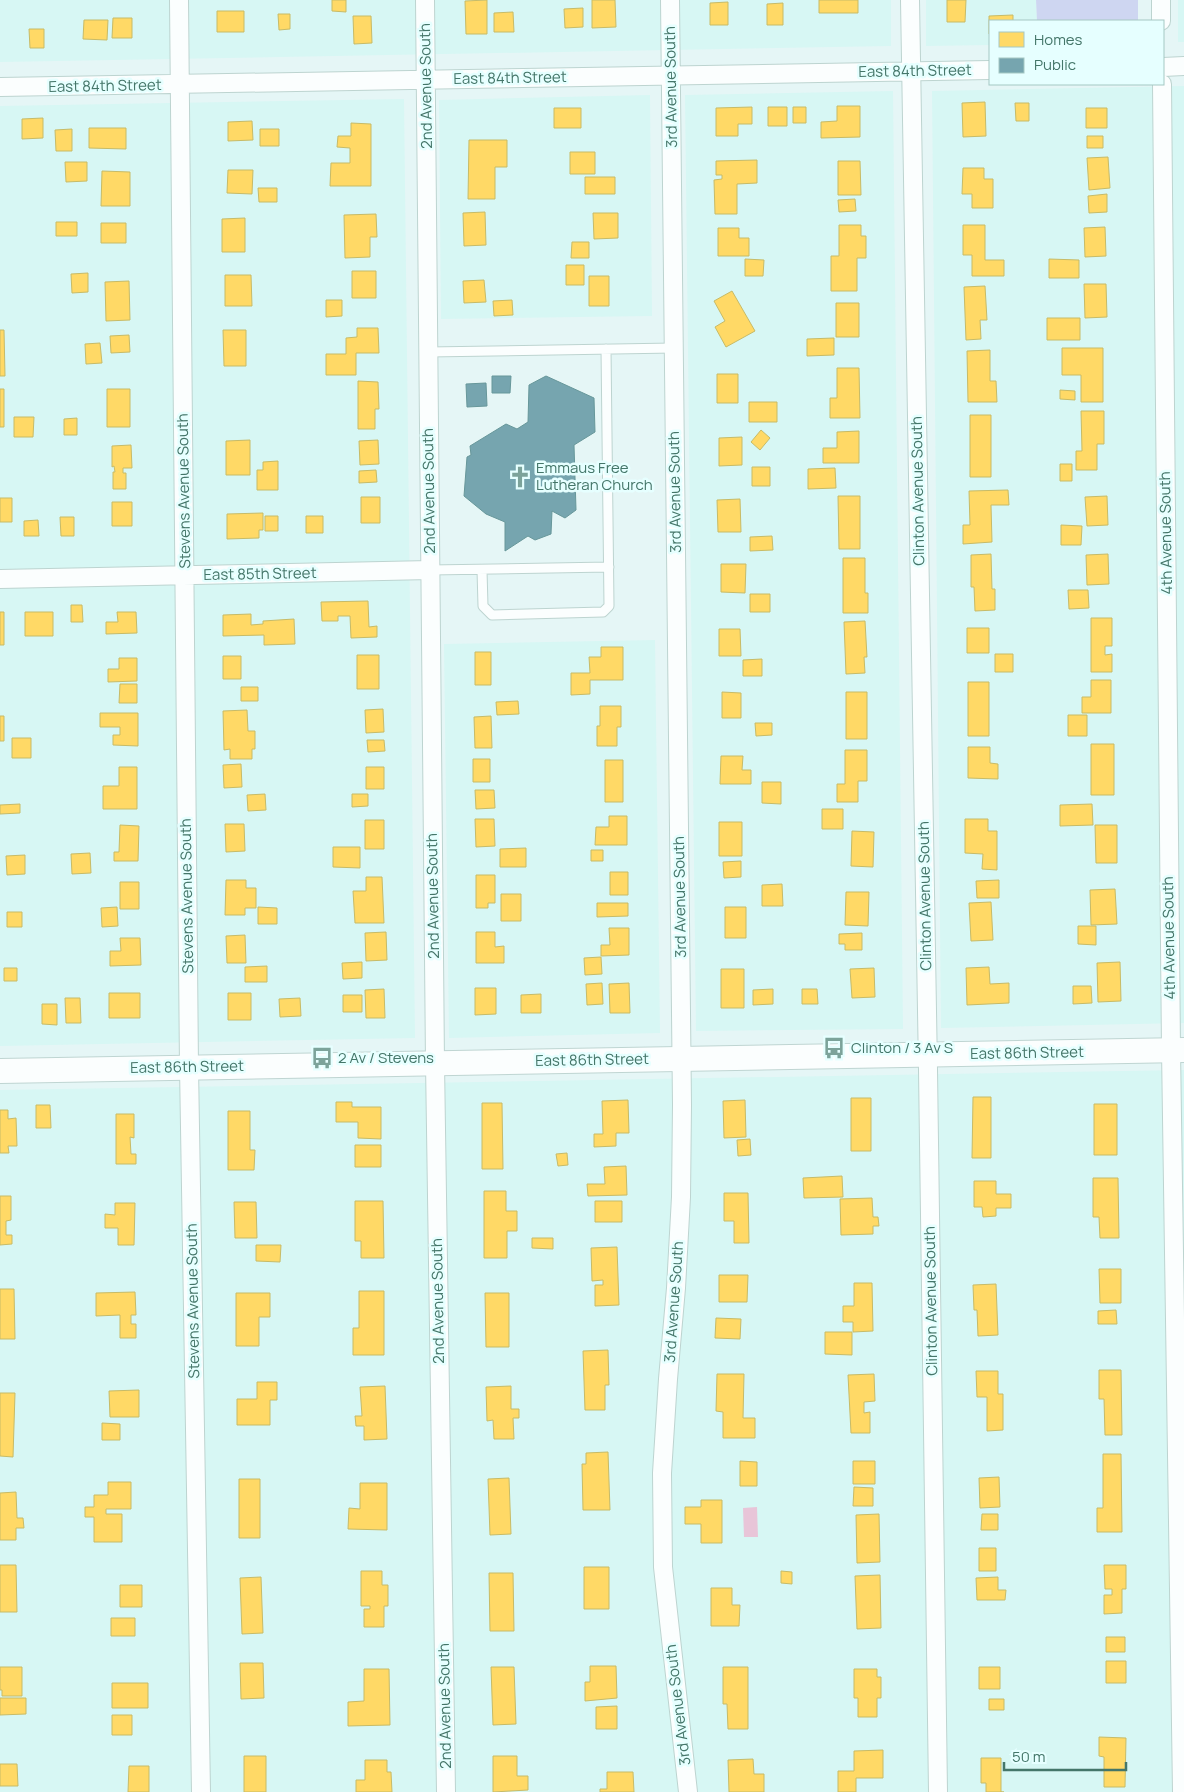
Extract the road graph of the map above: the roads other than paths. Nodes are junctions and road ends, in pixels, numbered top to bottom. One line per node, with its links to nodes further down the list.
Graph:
1 (179, 0): 13 (street, Stevens Avenue South)
2 (425, 0): 12 (street, 2nd Avenue South)
3 (670, 0): 11 (street, 3rd Avenue South)
4 (910, 0): 10 (street, Clinton Avenue South)
5 (1161, 0): 6 (street)
6 (1161, 20)
7 (1164, 66): 8 (street)
8 (1184, 66)
9 (989, 70): 10 (street, East 84th Street)
10 (911, 71): 11 (street, East 84th Street); 25 (street, Clinton Avenue South)
11 (671, 75): 12 (street, East 84th Street); 16 (street, 3rd Avenue South)
12 (426, 80): 13 (street, East 84th Street); 18 (street, 2nd Avenue South)
13 (180, 84): 15 (street, East 84th Street); 22 (street, Stevens Avenue South)
14 (1162, 85): 24 (street, 4th Avenue South)
15 (0, 87)
16 (674, 348): 17 (lane); 26 (street, 3rd Avenue South)
17 (606, 349): 18 (lane); 19 (lane)
18 (428, 352): 20 (street, 2nd Avenue South)
19 (609, 567): 21 (lane); 21 (lane)
20 (430, 570): 21 (lane); 22 (street, East 85th Street); 27 (street, 2nd Avenue South)
21 (482, 570)
22 (184, 575): 23 (street, East 85th Street); 28 (street, Stevens Avenue South)
23 (0, 579)
24 (1177, 1050): 25 (street, East 86th Street); 34 (street, 4th Avenue South)
25 (928, 1054): 26 (street, East 86th Street); 33 (street, Clinton Avenue South)
26 (681, 1059): 27 (street, East 86th Street); 32 (street, 3rd Avenue South)
27 (434, 1063): 28 (street, East 86th Street); 31 (street, 2nd Avenue South)
28 (189, 1067): 29 (street, East 86th Street); 30 (street, Stevens Avenue South)
29 (0, 1070)
30 (200, 1792)
31 (446, 1792)
32 (688, 1792)
33 (938, 1792)
34 (1182, 1792)

